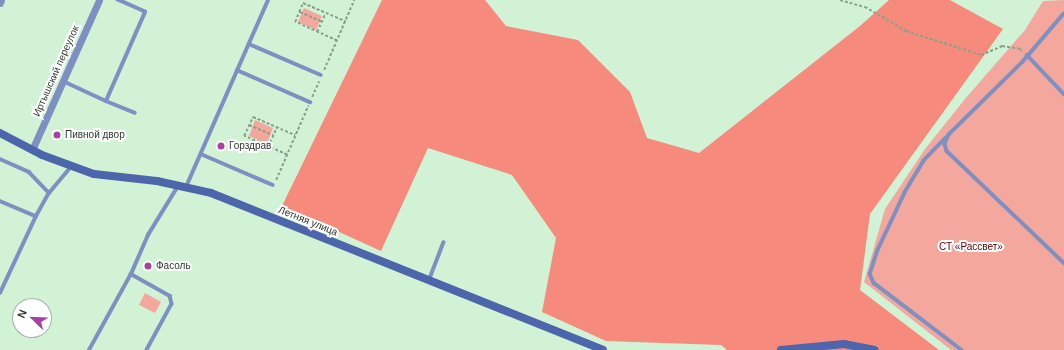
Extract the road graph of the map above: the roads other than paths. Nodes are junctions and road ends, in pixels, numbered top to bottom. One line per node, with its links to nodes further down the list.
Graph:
1 (99, 0): 10 (street, Иртышский переулок)
2 (118, 0): 4 (lane)
3 (268, 0): 6 (lane)
4 (125, 2): 12 (lane)
5 (1064, 14): 7 (lane)
6 (249, 44): 8 (lane); 9 (lane)
7 (1028, 55): 11 (lane); 16 (lane)
8 (238, 70): 13 (lane); 18 (lane)
9 (321, 75)
10 (63, 81): 12 (lane); 17 (street, Иртышский переулок)
11 (1064, 94)
12 (106, 100): 14 (lane)
13 (310, 102)
14 (135, 113)
15 (4, 135): 17 (street, Летняя улица)
16 (949, 135): 27 (lane); 36 (lane)
17 (32, 150): 20 (street, Летняя улица)
18 (201, 154): 21 (lane); 22 (lane)
19 (0, 159): 23 (lane)
20 (72, 166): 22 (street, Летняя улица); 23 (lane)
21 (273, 185)
22 (182, 186): 28 (lane); 29 (street, Летняя улица)
23 (49, 193): 25 (lane)
24 (0, 201): 25 (lane)
25 (36, 216): 30 (lane)
26 (444, 243): 29 (lane)
27 (1064, 263)
28 (131, 274): 31 (lane); 32 (lane)
29 (430, 280): 33 (street, Летняя улица)
30 (0, 293)
31 (89, 350)
32 (147, 350)
33 (603, 350)
34 (781, 350): 35 (street)
35 (874, 350)
36 (962, 350)

